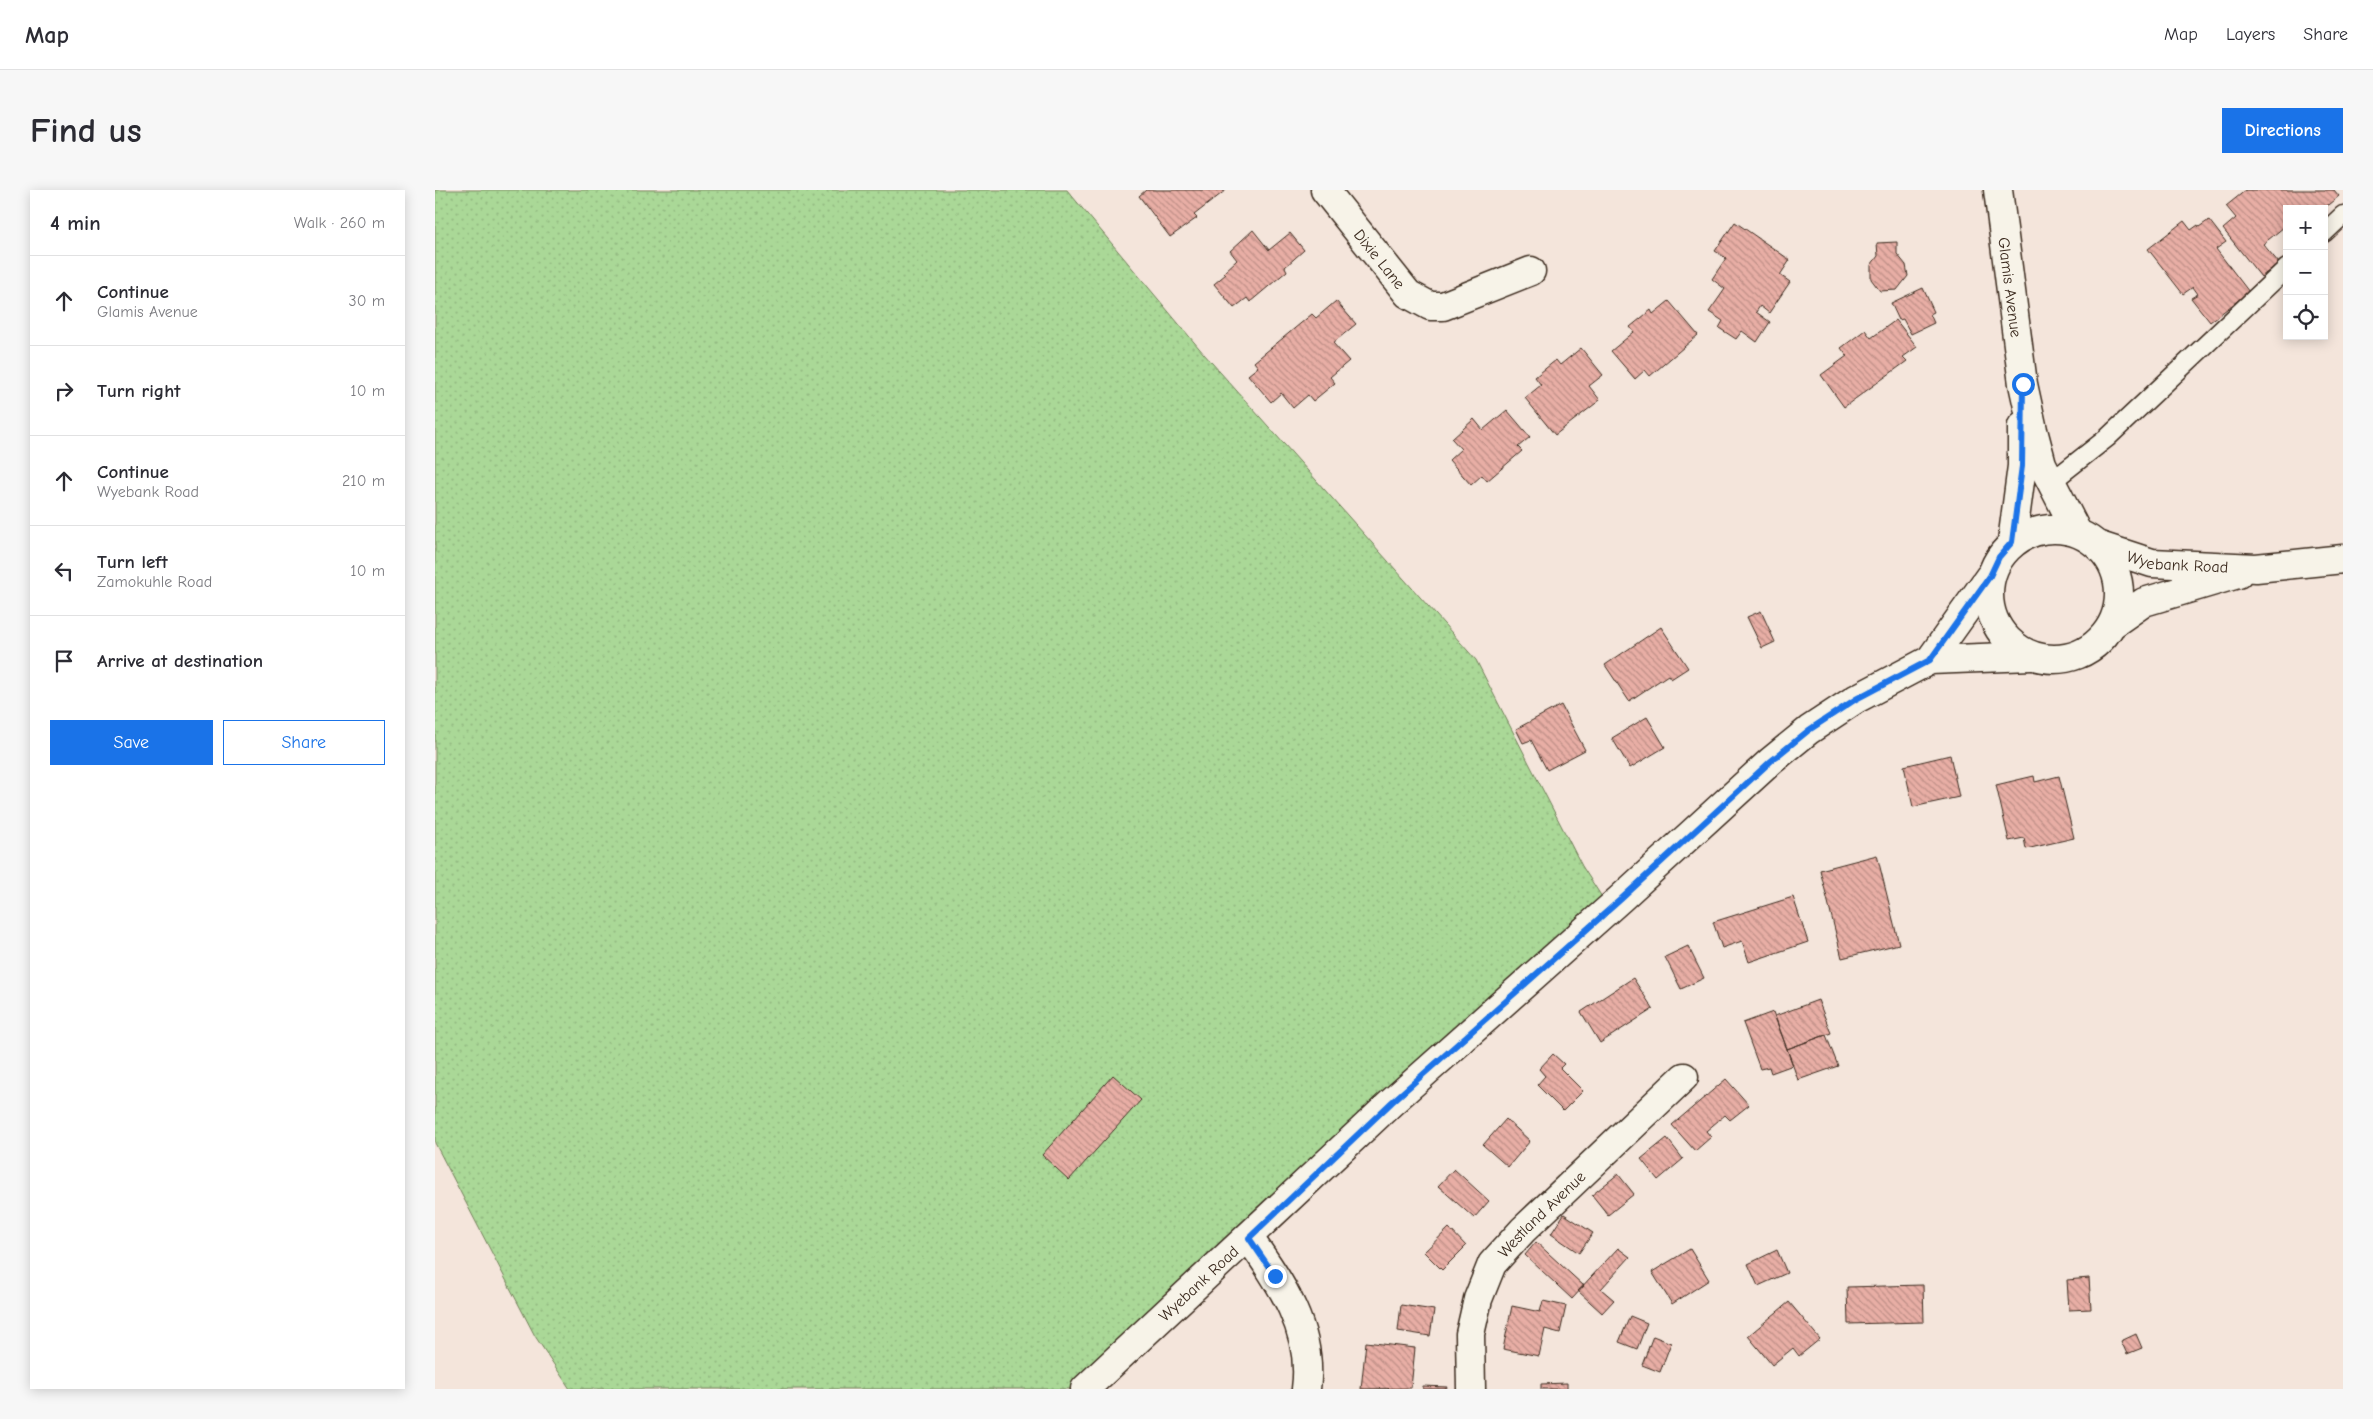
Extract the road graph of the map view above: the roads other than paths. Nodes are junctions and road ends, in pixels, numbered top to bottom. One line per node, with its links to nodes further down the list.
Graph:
1 (1325, 190): 5 (street, Dixie Lane)
2 (1998, 190): 7 (street, Glamis Avenue)
3 (2343, 215): 4 (lane)
4 (2328, 229)
5 (1531, 271)
6 (2283, 272): 8 (lane)
7 (2023, 384): 8 (street, Glamis Avenue); 10 (street, Glamis Avenue)
8 (2051, 482): 9 (street, Glamis Avenue)
9 (2077, 532): 10 (street); 11 (street)
10 (2012, 542): 14 (street)
11 (2100, 546): 13 (street, Wyebank Road); 15 (street)
12 (2343, 559): 13 (street, Wyebank Road)
13 (2257, 568): 15 (street, Wyebank Road)
14 (1990, 576): 16 (street); 17 (street, Wyebank Road)
15 (2114, 623): 16 (street)
16 (2031, 656): 17 (street, Wyebank Road)
17 (1930, 660): 19 (street, Wyebank Road)
18 (1684, 1076): 22 (street, Westland Avenue)
19 (1249, 1238): 20 (street, Wyebank Road); 21 (street)
20 (1085, 1389)
21 (1306, 1389)
22 (1471, 1389)

